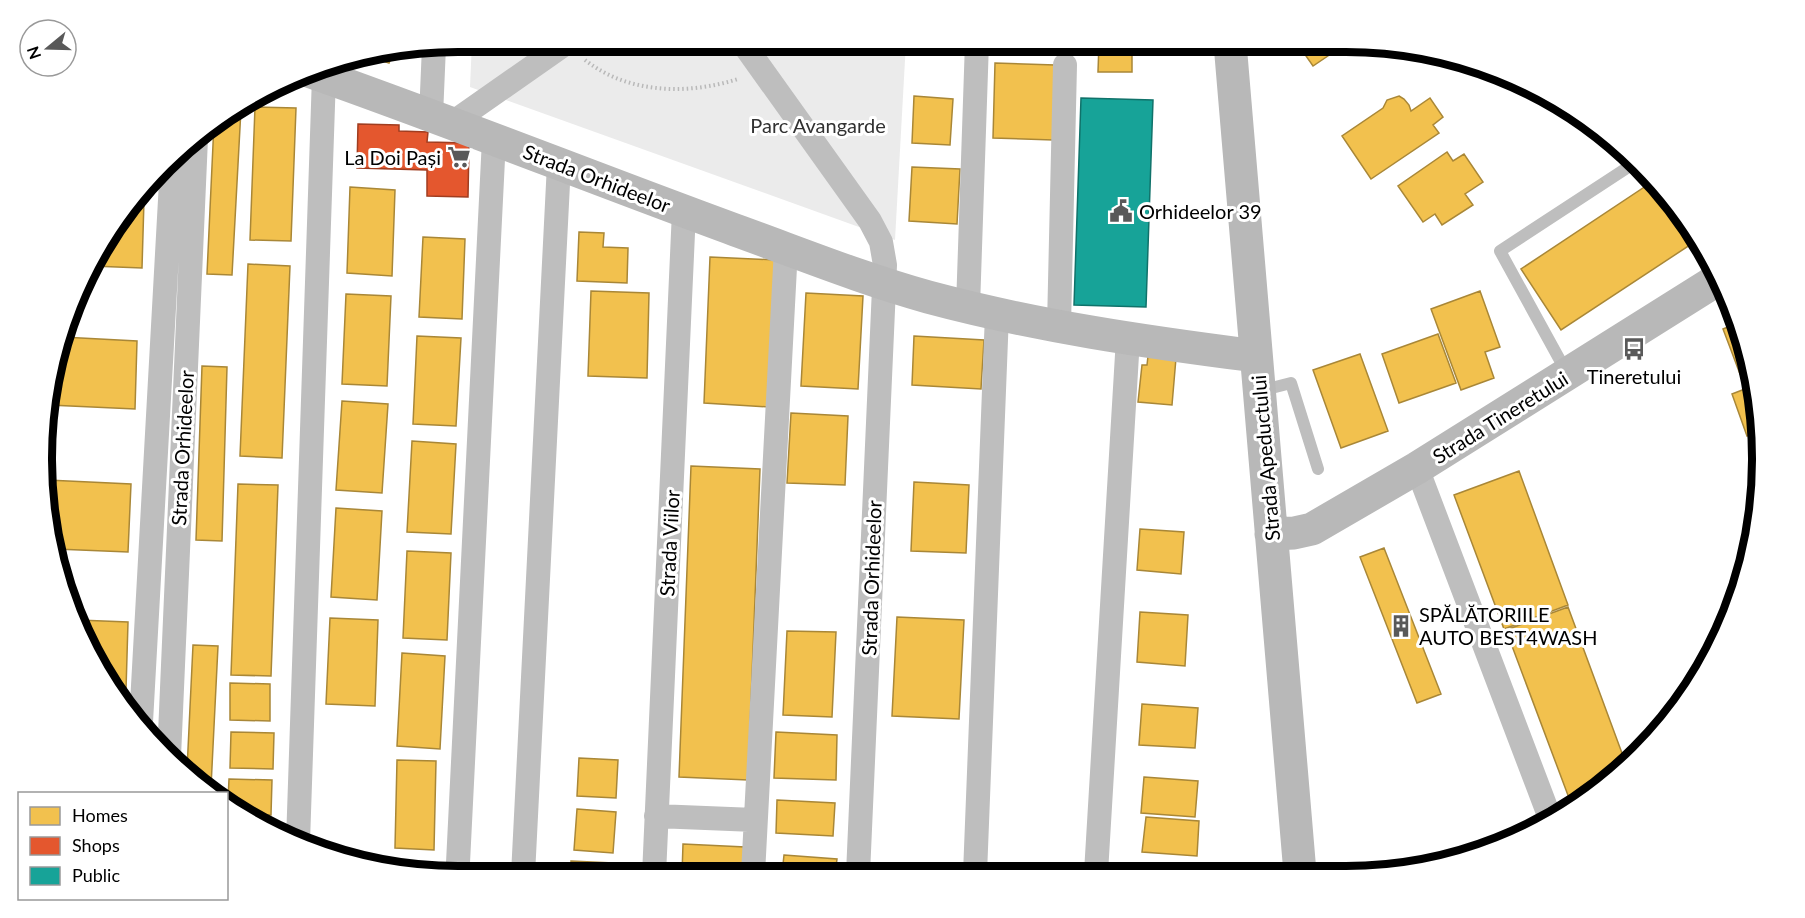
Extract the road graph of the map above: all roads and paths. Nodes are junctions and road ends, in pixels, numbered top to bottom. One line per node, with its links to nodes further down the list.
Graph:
1 (552, 52): 14 (street)
2 (575, 52): 11 (path)
3 (646, 52): 4 (path)
4 (695, 52)
5 (741, 52): 11 (street)
6 (785, 52): 11 (path)
7 (977, 52): 24 (street)
8 (1231, 52): 27 (street, Strada Apeductului)
9 (435, 53): 14 (street)
10 (1065, 65): 25 (street)
11 (760, 68): 22 (street)
12 (322, 76): 14 (street, Strada Orhideelor)
13 (317, 78): 38 (street)
14 (442, 120): 15 (street, Strada Orhideelor)
15 (494, 140): 17 (street, Strada Orhideelor); 39 (street)
16 (195, 150): 34 (street, Strada Orhideelor)
17 (559, 164): 20 (street, Strada Orhideelor); 40 (street)
18 (1628, 167): 28 (lane)
19 (172, 172): 33 (street)
20 (684, 211): 21 (street, Strada Orhideelor); 36 (street, Strada Viilor)
21 (786, 248): 22 (street, Strada Orhideelor); 37 (street)
22 (883, 283): 24 (street, Strada Orhideelor); 43 (street, Strada Orhideelor)
23 (1713, 283): 28 (street, Strada Tineretului)
24 (983, 310): 25 (street, Strada Orhideelor); 44 (street)
25 (1059, 326): 26 (street, Strada Orhideelor)
26 (1128, 338): 27 (street, Strada Orhideelor); 45 (street)
27 (1256, 356): 29 (street, Strada Apeductului)
28 (1568, 374): 30 (street, Strada Tineretului)
29 (1259, 391): 31 (lane); 32 (street, Strada Apeductului)
30 (1418, 468): 32 (street, Strada Tineretului); 35 (street)
31 (1318, 469)
32 (1271, 534): 46 (street, Strada Apeductului)
33 (142, 712)
34 (170, 744)
35 (1548, 812)
36 (656, 816): 37 (street); 41 (street, Strada Viilor)
37 (755, 820): 42 (street)
38 (298, 833)
39 (458, 862)
40 (523, 866)
41 (654, 866)
42 (753, 866)
43 (858, 866)
44 (975, 866)
45 (1096, 866)
46 (1299, 866)

